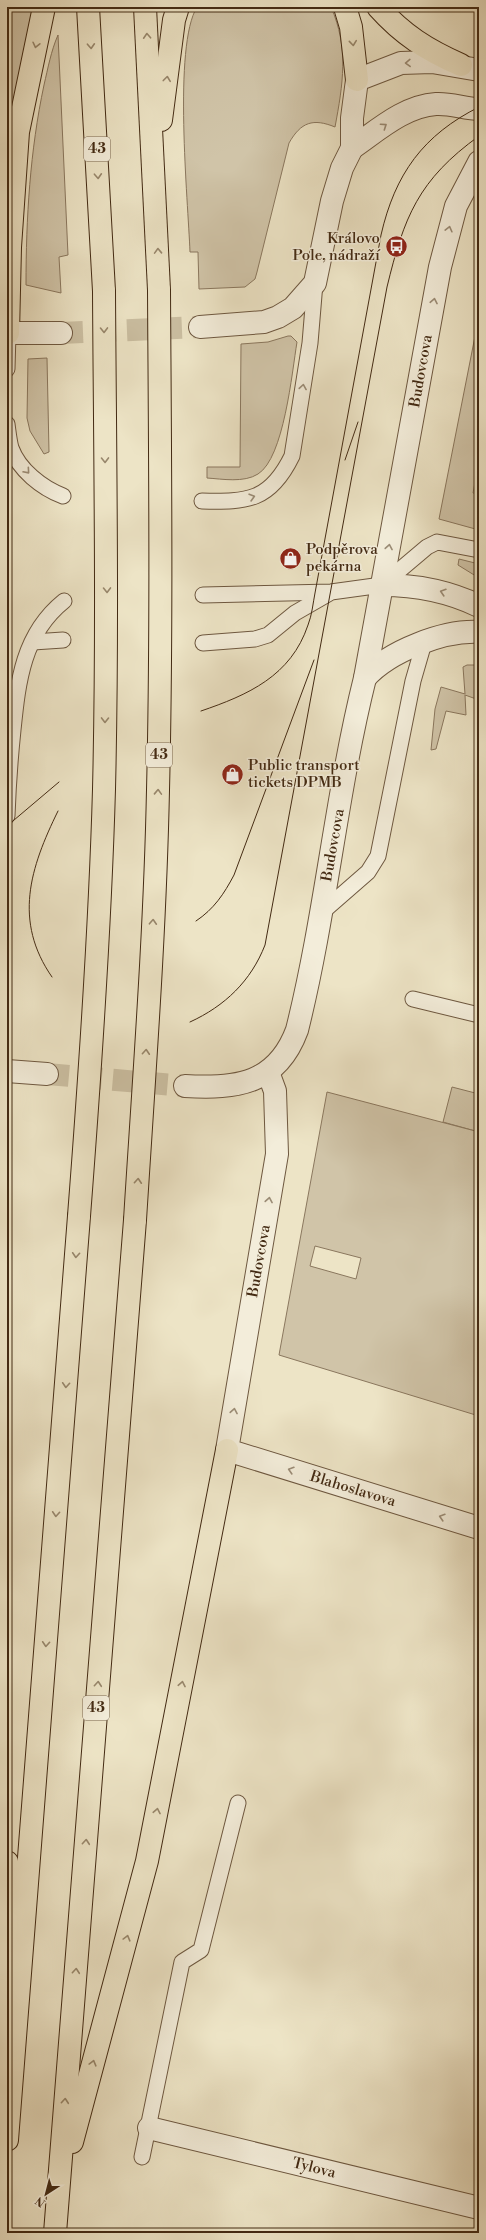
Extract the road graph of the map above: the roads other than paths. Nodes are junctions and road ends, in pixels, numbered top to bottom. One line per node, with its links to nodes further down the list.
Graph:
1 (44, 7): 15 (highway, one-way to 15)
2 (88, 7): 45 (highway, 43, one-way to 45, bridge)
3 (145, 7): 12 (highway, 43, one-way to 3)
4 (178, 7): 12 (highway, one-way to 4)
5 (345, 7): 8 (highway, one-way to 8)
6 (378, 7): 7 (highway)
7 (470, 68): 8 (street, one-way to 8)
8 (357, 80): 10 (street)
9 (479, 109): 10 (street, one-way to 9)
10 (352, 148): 13 (street)
11 (479, 162): 22 (street, Budovcova, one-way to 11)
12 (155, 173): 49 (highway, 43, one-way to 12, bridge)
13 (315, 284): 14 (street); 20 (lane, one-way to 13)
14 (200, 327)
15 (8, 333): 16 (street); 17 (lane)
16 (61, 333)
17 (7, 369)
18 (7, 424): 19 (lane, one-way to 19)
19 (63, 496)
20 (202, 501)
21 (479, 550): 22 (lane)
22 (382, 585): 23 (lane); 26 (street, one-way to 22); 32 (street, Budovcova)
23 (331, 592): 24 (lane); 30 (lane)
24 (203, 595)
25 (64, 601): 29 (lane)
26 (479, 606)
27 (479, 632): 31 (street)
28 (63, 640): 29 (lane)
29 (33, 642): 33 (lane)
30 (203, 643)
31 (424, 643): 32 (street); 34 (lane)
32 (365, 678): 34 (street, Budovcova)
33 (7, 816)
34 (321, 913): 38 (street, Budovcova)
35 (413, 999): 36 (lane)
36 (479, 1015)
37 (7, 1071): 39 (street)
38 (268, 1072): 40 (street, Budovcova); 41 (street, Budovcova, one-way to 38)
39 (47, 1074)
40 (185, 1086)
41 (227, 1450): 42 (street, Blahoslavova, one-way to 41); 49 (highway, one-way to 41)
42 (479, 1528)
43 (238, 1803): 46 (lane)
44 (7, 1862): 45 (highway)
45 (20, 1979): 47 (highway, 43)
46 (149, 2128): 48 (lane); 50 (street, Tylova)
47 (7, 2140)
48 (142, 2157)
49 (58, 2196): 51 (highway, 43)
50 (479, 2208)
51 (55, 2233)

